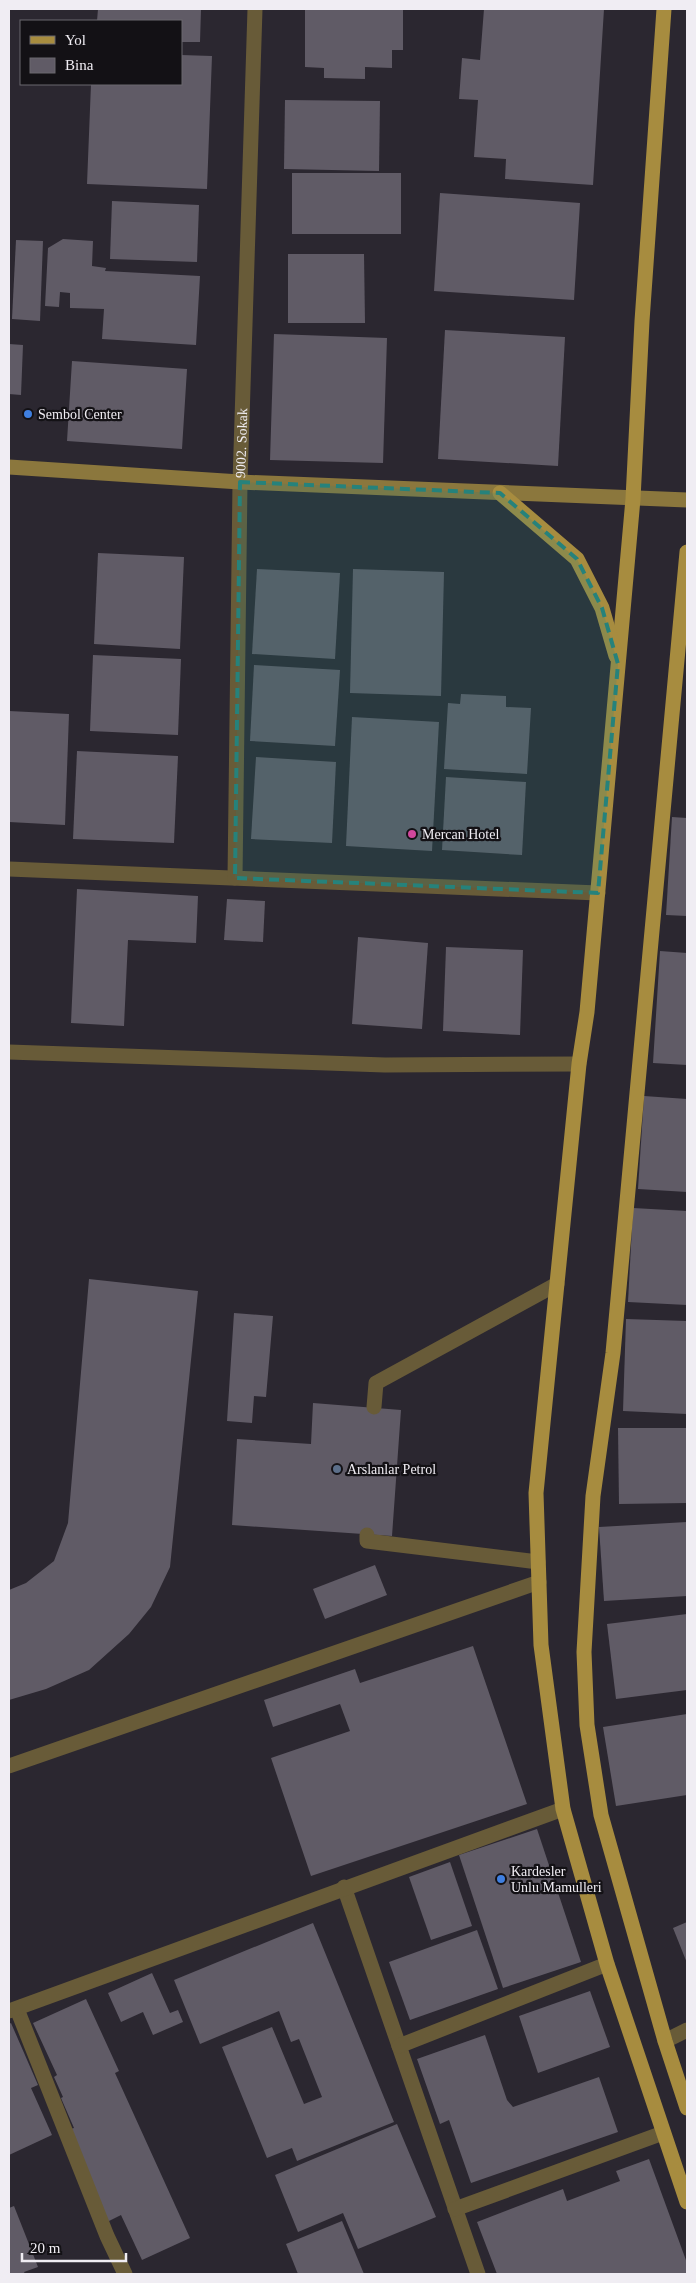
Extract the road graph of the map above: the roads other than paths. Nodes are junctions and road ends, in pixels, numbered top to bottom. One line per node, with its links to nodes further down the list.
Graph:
1 (255, 9): 4 (street, 9002. Sokak)
2 (664, 9): 6 (main road)
3 (9, 468): 4 (main road)
4 (240, 482): 5 (main road); 11 (street, 9002. Sokak)
5 (500, 493): 6 (main road); 9 (main road)
6 (633, 499): 7 (main road); 9 (main road)
7 (687, 500)
8 (687, 552): 26 (main road)
9 (618, 664): 12 (main road)
10 (9, 869): 11 (street)
11 (235, 878): 12 (street)
12 (598, 893): 14 (main road)
13 (9, 1052): 14 (street)
14 (579, 1064): 15 (main road)
15 (557, 1284): 16 (street); 18 (main road)
16 (374, 1407)
17 (367, 1535): 18 (street)
18 (538, 1562): 19 (main road)
19 (538, 1582): 20 (street); 21 (main road)
20 (9, 1766)
21 (563, 1808): 22 (street); 23 (main road)
22 (344, 1887): 24 (street); 27 (street)
23 (607, 1964): 27 (street); 29 (main road)
24 (13, 2010): 32 (street)
25 (687, 2030): 26 (street)
26 (665, 2042): 28 (main road)
27 (399, 2046): 31 (street)
28 (687, 2108)
29 (663, 2133): 30 (main road); 31 (street)
30 (687, 2202)
31 (455, 2209): 33 (street)
32 (125, 2274)
33 (478, 2274)

